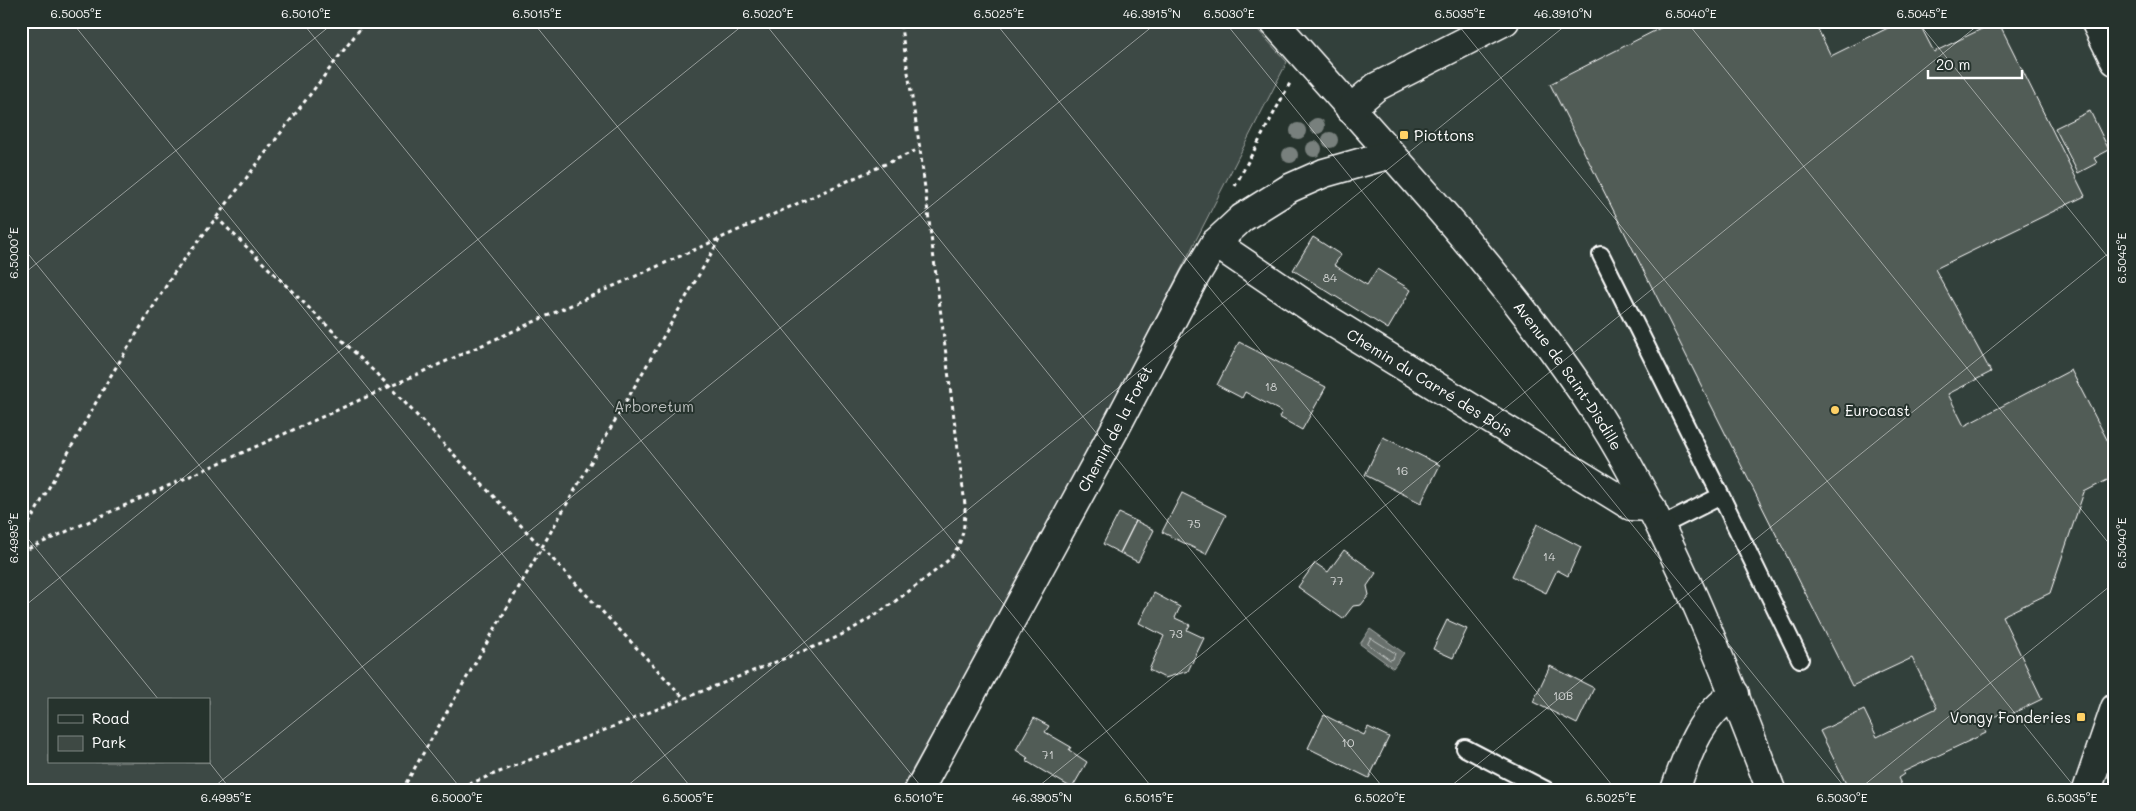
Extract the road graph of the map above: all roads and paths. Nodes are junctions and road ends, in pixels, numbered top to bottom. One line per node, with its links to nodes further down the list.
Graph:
1 (366, 21): 12 (path)
2 (900, 21): 9 (path)
3 (1273, 21): 6 (street, Avenue de Saint-Disdille)
4 (1504, 21): 8 (street)
5 (2095, 21): 7 (street)
6 (1304, 56): 8 (street, Avenue de Saint-Disdille); 11 (path)
7 (2115, 61)
8 (1350, 110): 10 (street, Avenue de Saint-Disdille)
9 (920, 149): 13 (path); 24 (path)
10 (1391, 154): 14 (street, Chemin de la Forêt); 18 (street, Avenue de Saint-Disdille)
11 (1232, 192)
12 (216, 217): 16 (path); 19 (path)
13 (719, 239): 16 (path); 20 (path)
14 (1215, 243): 18 (street, Chemin du Carré des Bois); 29 (street, Chemin de la Forêt)
15 (1601, 255): 17 (lane)
16 (390, 387): 20 (path); 21 (path)
17 (1721, 496): 18 (lane); 22 (lane)
18 (1656, 517): 23 (street, Avenue de Saint-Disdille)
19 (21, 538)
20 (542, 546): 24 (path); 27 (path)
21 (21, 552)
22 (1800, 659)
23 (1735, 694): 31 (street); 32 (street, Avenue de Saint-Disdille)
24 (684, 698): 28 (path)
25 (2115, 708): 33 (street)
26 (1465, 748): 30 (lane)
27 (402, 790)
28 (454, 790)
29 (920, 790)
30 (1546, 790)
31 (1675, 790)
32 (1771, 790)
33 (2087, 790)

